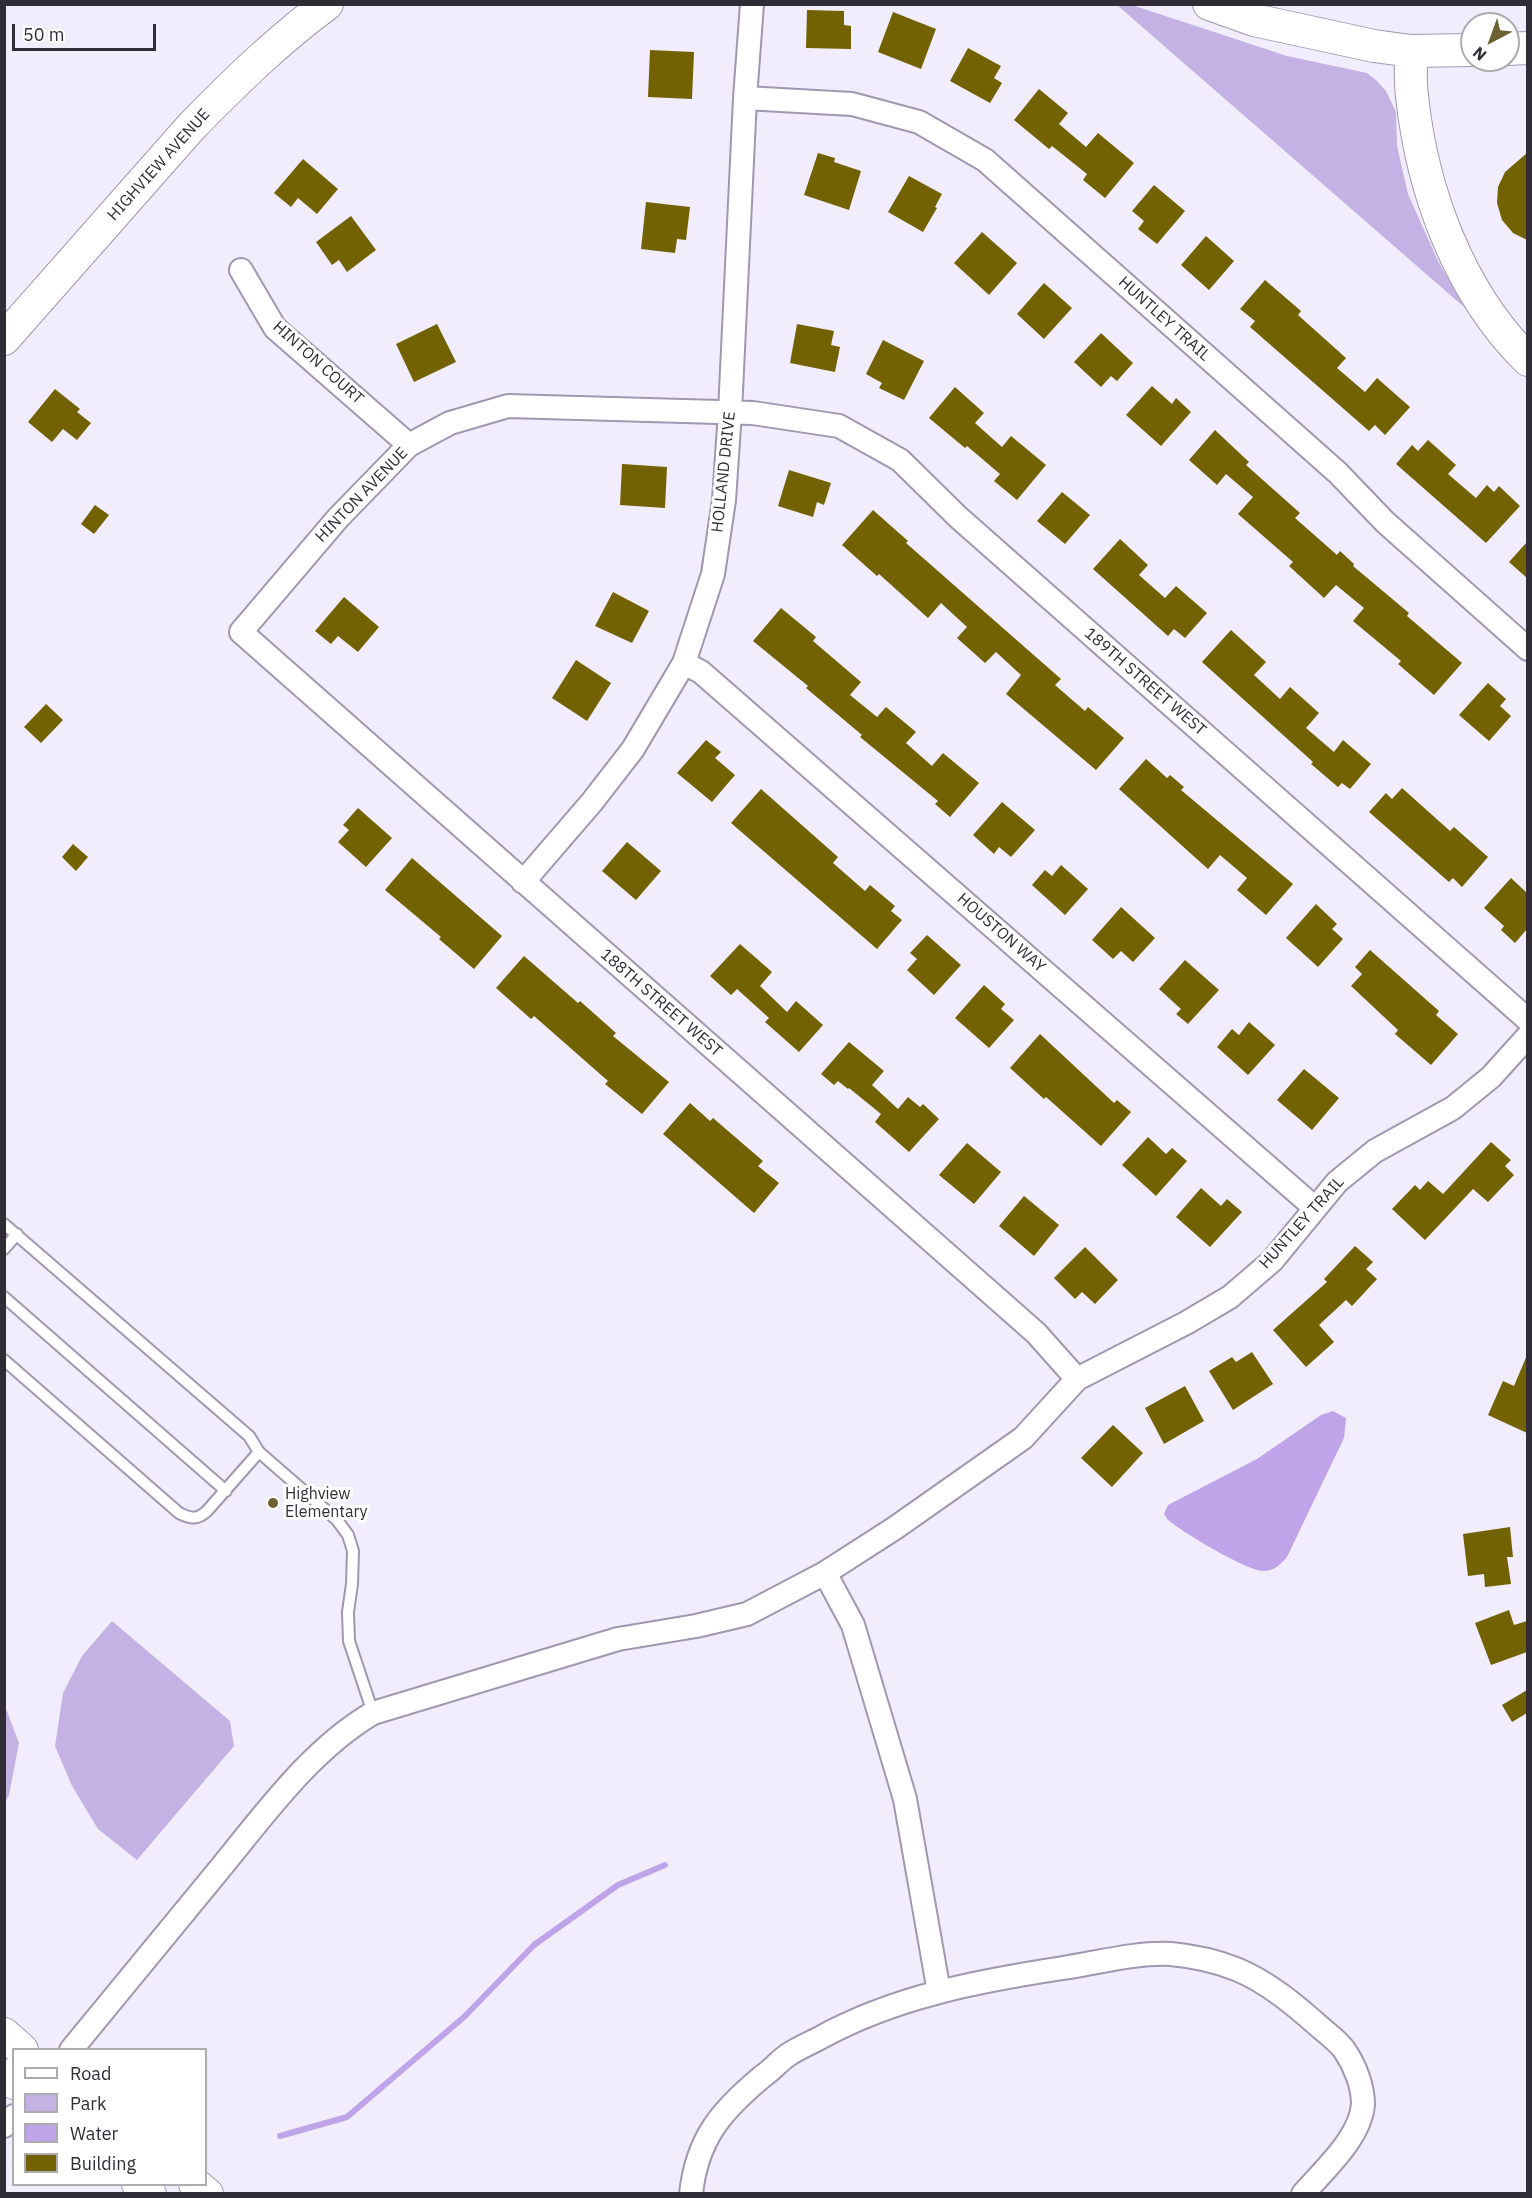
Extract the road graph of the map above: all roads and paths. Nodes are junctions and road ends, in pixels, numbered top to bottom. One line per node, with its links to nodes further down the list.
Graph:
1 (327, 4): 8 (street, HIGHVIEW AVENUE)
2 (752, 4): 6 (street, HOLLAND DRIVE)
3 (1209, 4): 5 (street)
4 (1460, 50): 5 (street)
5 (1411, 51): 9 (street)
6 (745, 98): 10 (street, HOLLAND DRIVE); 13 (street, HUNTLEY TRAIL)
7 (241, 270): 11 (street, HINTON COURT)
8 (4, 339)
9 (1527, 360)
10 (730, 412): 11 (street, HINTON AVENUE); 14 (street, HOLLAND DRIVE); 16 (street, 189TH STREET WEST)
11 (409, 445): 12 (street, HINTON AVENUE)
12 (241, 632): 15 (street, 188TH STREET WEST)
13 (1527, 650)
14 (684, 663): 15 (street, HOLLAND DRIVE); 18 (street, HOUSTON WAY)
15 (523, 882): 24 (street, 188TH STREET WEST)
16 (1527, 1020)
17 (1527, 1036): 18 (street, HUNTLEY TRAIL)
18 (1316, 1208): 24 (street, HUNTLEY TRAIL)
19 (4, 1224): 20 (lane)
20 (17, 1234): 21 (lane); 25 (lane)
21 (4, 1249)
22 (4, 1297): 26 (lane)
23 (4, 1360): 26 (lane)
24 (1077, 1379): 27 (street, HUNTLEY TRAIL)
25 (259, 1452): 26 (lane); 28 (lane)
26 (226, 1491)
27 (825, 1573): 28 (street, HUNTLEY TRAIL); 29 (street)
28 (374, 1713): 32 (street, HUNTLEY TRAIL)
29 (939, 1992): 33 (street); 34 (street)
30 (4, 2034): 31 (street)
31 (21, 2048)
32 (72, 2048)
33 (691, 2193)
34 (1303, 2193)

